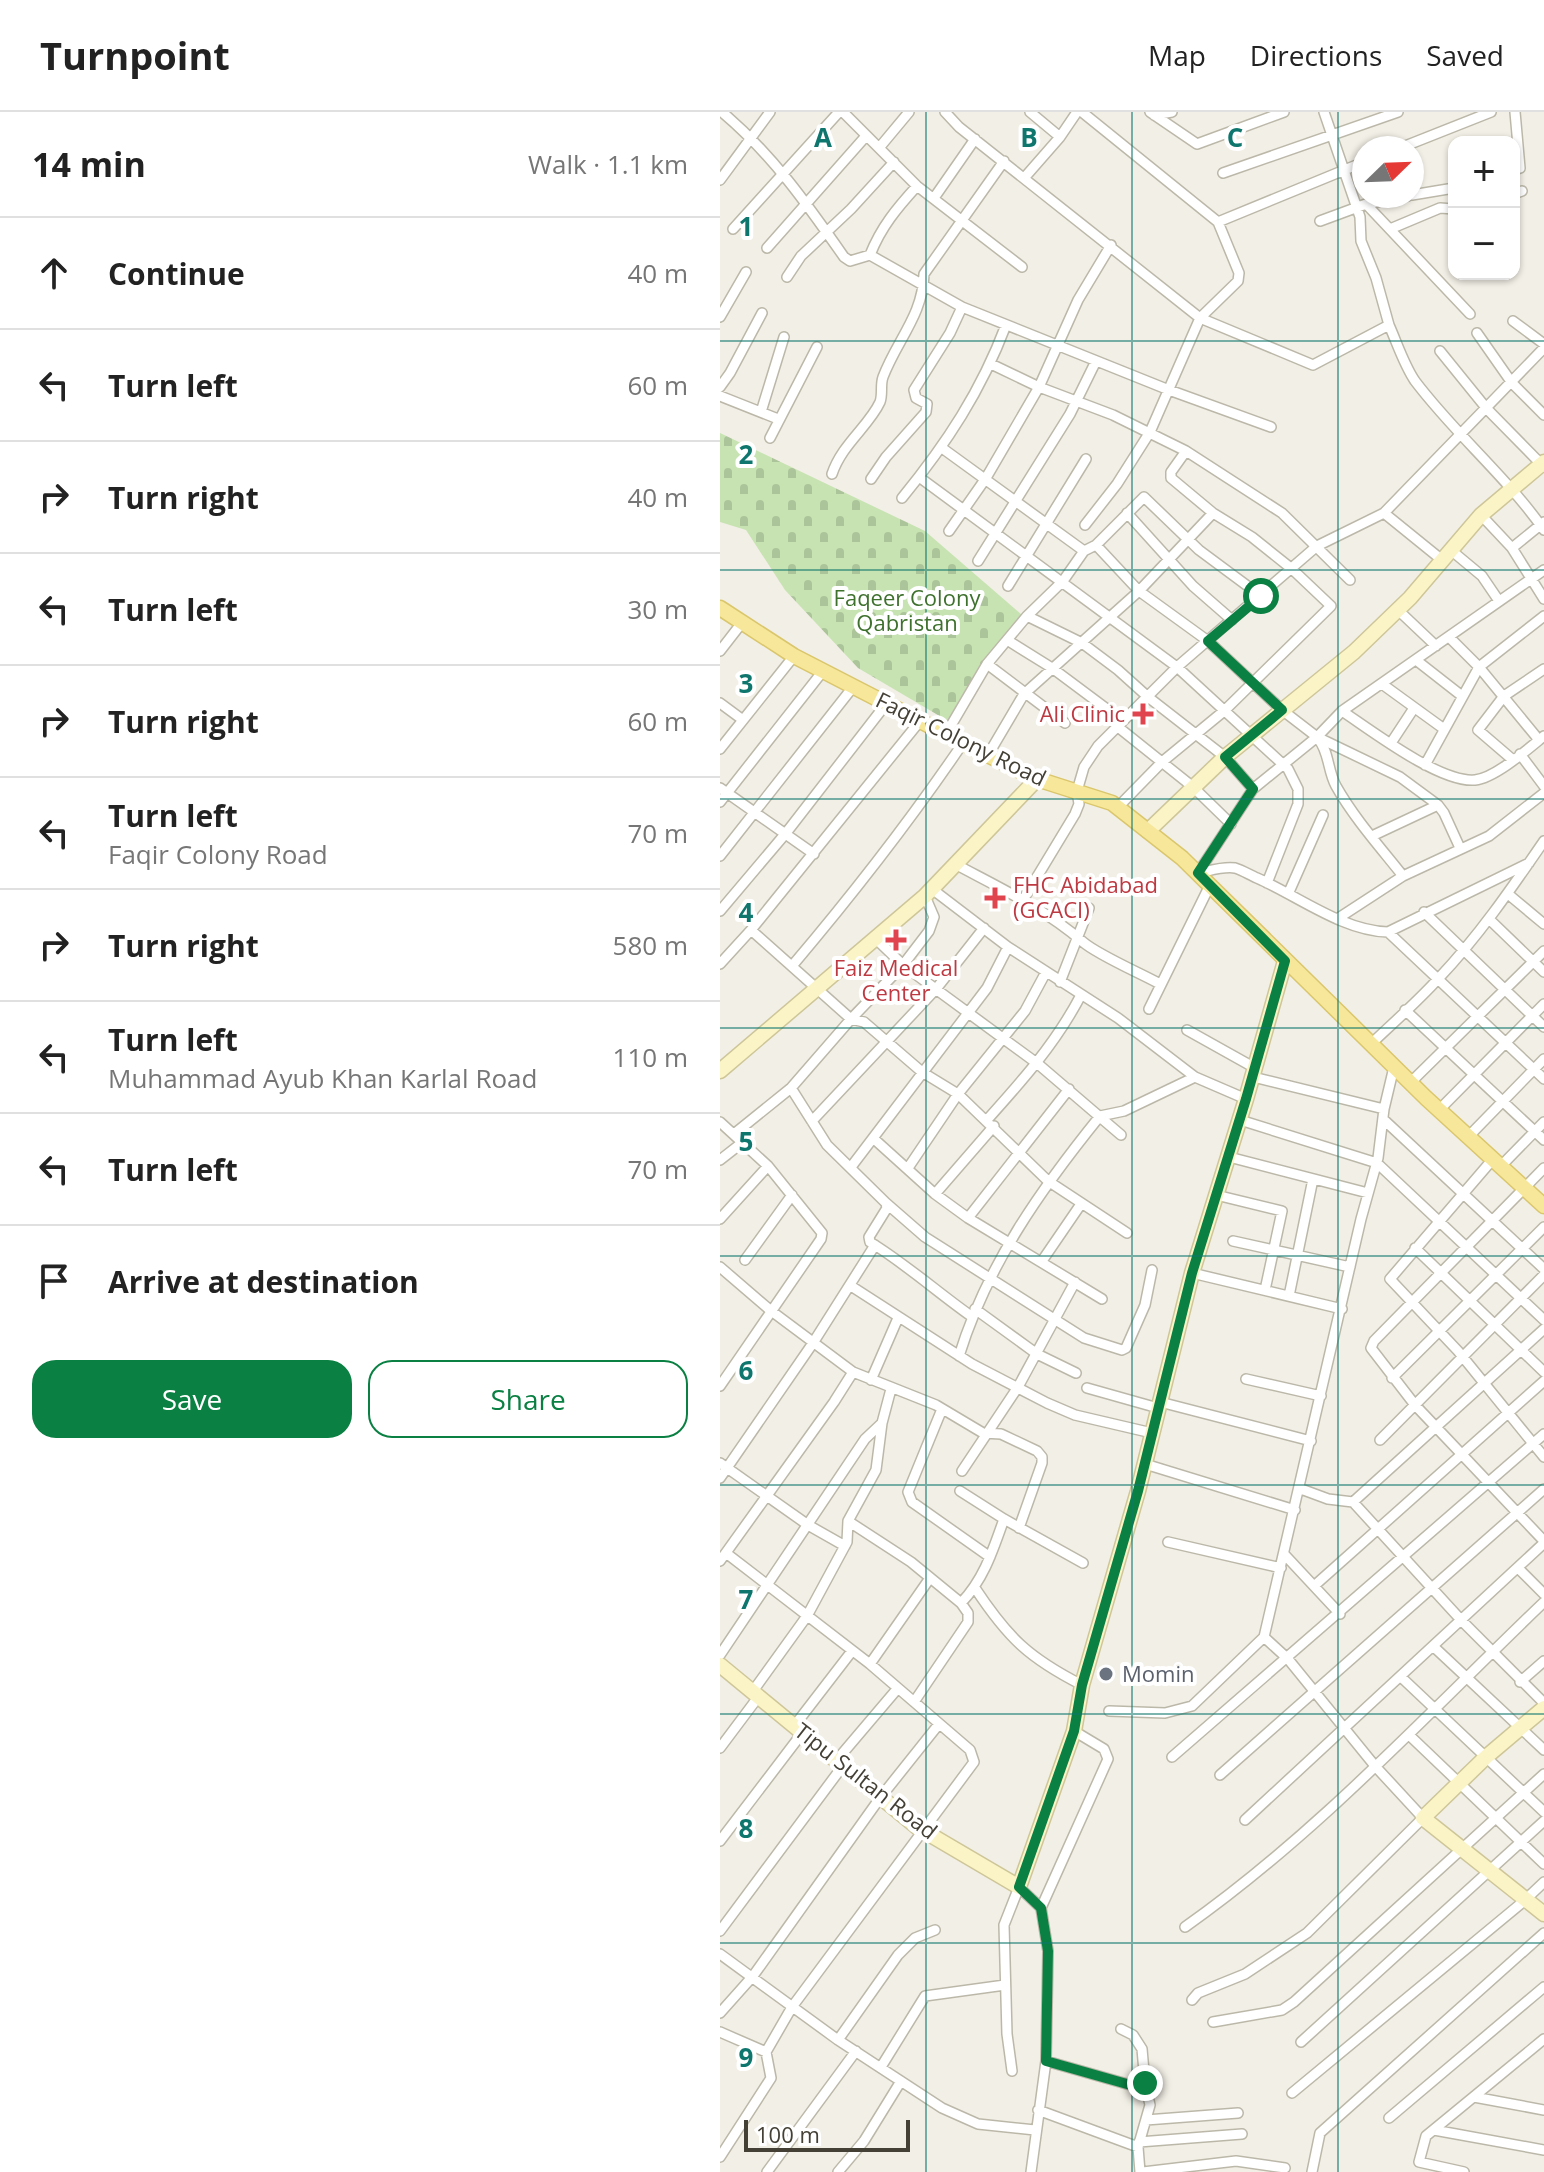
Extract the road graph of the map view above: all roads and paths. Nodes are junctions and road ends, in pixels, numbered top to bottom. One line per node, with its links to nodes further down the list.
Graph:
1 (770, 112): 17 (street)
2 (841, 112): 16 (street); 29 (street)
3 (862, 112): 16 (street)
4 (909, 112): 24 (street)
5 (945, 112): 22 (street)
6 (1030, 112): 21 (street)
7 (1079, 112): 21 (street); 45 (street)
8 (1172, 112): 15 (street)
9 (1284, 112): 15 (street)
10 (1324, 112): 19 (street)
11 (1398, 112): 19 (street)
12 (1491, 112): 23 (street)
13 (1515, 112): 20 (street)
14 (721, 113): 17 (street)
15 (1152, 114)
16 (853, 122): 18 (street)
17 (750, 136): 29 (street); 32 (street)
18 (866, 136): 24 (street); 38 (street)
19 (1331, 136): 28 (street); 30 (street)
20 (1517, 136)
21 (1060, 137): 31 (street)
22 (975, 139): 25 (street); 37 (street)
23 (1424, 139)
24 (879, 148): 26 (street)
25 (1004, 161): 31 (street); 44 (street)
26 (894, 162): 33 (street); 48 (street)
27 (1352, 167): 28 (street)
28 (1344, 170): 34 (street); 45 (street)
29 (783, 173): 38 (street); 46 (street)
30 (1223, 173)
31 (1025, 177): 49 (street)
32 (720, 180)
33 (917, 186): 37 (street); 51 (street)
34 (1352, 186)
35 (1448, 189): 36 (street)
36 (1424, 193)
37 (934, 198): 44 (street)
38 (807, 203): 48 (street); 50 (street)
39 (1353, 208): 43 (street)
40 (1361, 208): 63 (street)
41 (1365, 208): 47 (street)
42 (1448, 209): 47 (street)
43 (1320, 221)
44 (962, 222): 52 (street); 55 (street)
45 (1218, 222): 60 (street)
46 (733, 229)
47 (1390, 229): 58 (street)
48 (827, 233): 51 (street); 54 (street)
49 (1111, 245): 60 (street); 66 (street)
50 (767, 248)
51 (870, 255): 55 (street)
52 (1022, 267)
53 (746, 272): 59 (street)
54 (787, 277)
55 (924, 284): 56 (street); 90 (street)
56 (962, 307): 62 (street); 93 (street)
57 (762, 313): 73 (street)
58 (1470, 314)
59 (720, 317)
60 (1200, 318): 63 (street); 75 (street)
61 (1513, 321): 67 (street)
62 (1006, 325): 66 (street); 71 (street)
63 (1389, 325): 84 (street)
64 (1477, 333): 72 (street)
65 (784, 337): 79 (street)
66 (1056, 345): 70 (street); 74 (street)
67 (1544, 346): 72 (street)
68 (817, 347): 81 (street)
69 (1440, 351): 78 (street)
70 (1096, 361): 75 (street); 77 (street)
71 (991, 364): 74 (street); 86 (street)
72 (1512, 383): 78 (street); 80 (street)
73 (720, 387)
74 (1039, 387): 77 (street); 92 (street)
75 (1169, 390): 82 (street); 83 (street)
76 (720, 396): 79 (street)
77 (1076, 401): 83 (street); 96 (street)
78 (1487, 409): 84 (street); 89 (street)
79 (761, 412): 81 (street)
80 (1544, 415)
81 (778, 419): 85 (street)
82 (1271, 427)
83 (1150, 432): 87 (street); 103 (street)
84 (1460, 435): 94 (street); 100 (street)
85 (770, 438)
86 (942, 448): 91 (street); 92 (street)
87 (1186, 451): 99 (street); 109 (street)
88 (1086, 459): 102 (street)
89 (1543, 464): 94 (main road)
90 (832, 474)
91 (919, 477): 95 (street); 97 (street)
92 (986, 478): 96 (street); 97 (street)
93 (871, 479)
94 (1513, 489): 101 (main road); 104 (street)
95 (902, 498)
96 (1015, 500): 102 (street); 106 (street)
97 (964, 510): 105 (street); 106 (street)
98 (1127, 513): 107 (street); 108 (street); 114 (street)
99 (1213, 513): 107 (street); 116 (street)
100 (1384, 513): 109 (street); 112 (street)
101 (1481, 515): 110 (street); 112 (main road)
102 (1047, 523): 111 (street); 113 (street)
103 (1085, 525)
104 (1543, 526): 110 (street)
105 (949, 531)
106 (995, 535): 113 (street); 115 (street)
107 (1188, 539): 114 (street); 123 (street)
108 (1096, 545): 111 (street); 122 (street)
109 (1317, 546): 116 (street); 119 (street)
110 (1512, 548): 118 (street)
111 (1084, 551): 120 (street)
112 (1447, 555): 125 (street); 127 (main road)
113 (1026, 556): 120 (street); 121 (street)
114 (1168, 560): 122 (street); 131 (street)
115 (978, 561)
116 (1292, 569): 123 (street); 147 (street)
117 (1544, 570): 118 (street)
118 (1533, 578): 124 (street); 125 (street)
119 (1350, 580)
120 (1063, 581): 128 (street); 129 (street)
121 (1008, 586)
122 (1139, 591): 129 (street); 135 (street)
123 (1261, 596): 131 (street)
124 (1544, 599)
125 (1499, 601): 133 (street)
126 (720, 608): 132 (main road, Faqir Colony Road)
127 (1398, 610): 137 (street); 157 (main road)
128 (1027, 616): 134 (street); 136 (street)
129 (1111, 616): 136 (street); 142 (street)
130 (1544, 616): 143 (street)
131 (1232, 620): 135 (street)
132 (741, 624): 138 (street); 139 (main road, Faqir Colony Road)
133 (1449, 637): 137 (street); 143 (street)
134 (1007, 640): 141 (street); 144 (street)
135 (1208, 641): 142 (street); 147 (street)
136 (1082, 643): 144 (street); 153 (street)
137 (1436, 646): 140 (street)
138 (720, 651)
139 (794, 656): 146 (main road, Faqir Colony Road); 160 (street)
140 (1416, 660): 148 (street); 151 (street)
141 (987, 664): 150 (street); 165 (street)
142 (1177, 667): 153 (street); 158 (street)
143 (1479, 667): 151 (street); 152 (street)
144 (1052, 668): 150 (street); 163 (street)
145 (1544, 669): 152 (street)
146 (823, 671): 149 (main road, Faqir Colony Road); 183 (street)
147 (1254, 682): 157 (street); 158 (street)
148 (1382, 684): 156 (street); 159 (street)
149 (853, 687): 155 (main road, Faqir Colony Road); 189 (street)
150 (1024, 694): 162 (street); 173 (street)
151 (1462, 696): 164 (street)
152 (1504, 696): 169 (street); 175 (street)
153 (1148, 697): 163 (street); 166 (street)
154 (720, 703): 160 (street)
155 (886, 704): 161 (main road, Faqir Colony Road); 193 (street)
156 (1414, 708): 164 (street); 171 (street)
157 (1282, 710): 167 (main road); 168 (street)
158 (1224, 711): 166 (street); 167 (street)
159 (1342, 711): 168 (street); 171 (street)
160 (743, 720): 172 (street)
161 (920, 721): 165 (main road, Faqir Colony Road); 197 (street)
162 (1065, 723)
163 (1120, 724): 176 (street); 184 (street)
164 (1444, 729): 178 (street)
165 (946, 734): 170 (main road, Faqir Colony Road)
166 (1194, 734): 174 (street); 176 (street)
167 (1253, 734): 174 (main road); 177 (street)
168 (1317, 737): 177 (street); 187 (street); 194 (street)
169 (1542, 738): 175 (street)
170 (963, 743): 173 (main road, Faqir Colony Road); 227 (street)
171 (1391, 743): 178 (street)
172 (720, 749)
173 (988, 755): 179 (main road, Faqir Colony Road)
174 (1225, 757): 181 (main road); 182 (street)
175 (1516, 757): 178 (street); 180 (street)
176 (1162, 762): 181 (street); 188 (street)
177 (1282, 763): 182 (street); 203 (street)
178 (1425, 765)
179 (1037, 779): 184 (main road, Faqir Colony Road); 200 (main road)
180 (1544, 786)
181 (1193, 787): 191 (street); 192 (main road)
182 (1253, 789): 191 (street)
183 (724, 791): 186 (street); 189 (street)
184 (1077, 791): 188 (main road, Faqir Colony Road); 208 (street)
185 (1544, 793): 196 (street)
186 (720, 802)
187 (1438, 805): 194 (street); 196 (street)
188 (1118, 807): 192 (main road, Faqir Colony Road)
189 (756, 812): 193 (street); 198 (street)
190 (1323, 815): 206 (street)
191 (1231, 824): 201 (street)
192 (1148, 831): 201 (main road, Faqir Colony Road)
193 (786, 833): 197 (street); 210 (street)
194 (1372, 836): 202 (street)
195 (1544, 841): 199 (street)
196 (1460, 848): 202 (street)
197 (814, 854): 216 (street)
198 (720, 856)
199 (1536, 858): 207 (street); 211 (street)
200 (955, 864): 205 (main road); 208 (street)
201 (1198, 873): 203 (street); 204 (main road, Faqir Colony Road)
202 (1403, 876): 212 (street)
203 (1267, 883): 206 (street)
204 (1210, 885): 223 (main road, Faqir Colony Road); 232 (street)
205 (928, 892): 215 (street); 219 (main road); 226 (street)
206 (1289, 892): 212 (street)
207 (1508, 894): 213 (street); 214 (street)
208 (1023, 900): 218 (street)
209 (1089, 908): 218 (street)
210 (720, 911)
211 (1424, 912): 217 (street); 221 (street)
212 (1337, 919): 217 (street)
213 (1489, 919): 221 (street); 224 (street)
214 (1544, 924)
215 (984, 928): 220 (street); 234 (street)
216 (751, 930): 225 (street); 227 (street)
217 (1388, 932): 230 (street)
218 (1079, 937): 231 (street); 232 (street)
219 (875, 938): 226 (street); 233 (main road)
220 (1008, 947): 228 (street); 240 (street)
221 (1463, 950): 230 (street); 235 (street)
222 (1544, 951): 224 (street)
223 (1285, 961): 249 (main road, Faqir Colony Road); 257 (main road)
224 (1533, 961): 229 (street); 235 (street)
225 (720, 964)
226 (903, 965): 234 (street); 243 (street)
227 (792, 966): 233 (street)
228 (1046, 972): 231 (street); 246 (street)
229 (1544, 972)
230 (1438, 979): 239 (street); 242 (street)
231 (1060, 982): 236 (street)
232 (1160, 984): 238 (street)
233 (818, 988): 243 (street); 255 (main road)
234 (936, 989): 240 (street); 247 (street)
235 (1505, 990): 241 (street); 242 (street)
236 (1081, 995): 252 (street); 259 (street)
237 (1544, 1004): 241 (street)
238 (1149, 1009)
239 (1405, 1010): 249 (street); 250 (street)
240 (967, 1011): 246 (street); 256 (street)
241 (1532, 1016): 244 (street); 248 (street)
242 (1477, 1017): 248 (street); 250 (street)
243 (851, 1019): 247 (street); 262 (street)
244 (1544, 1027)
245 (1187, 1030): 257 (street)
246 (1003, 1036): 252 (street); 264 (street)
247 (885, 1041): 256 (street); 271 (street)
248 (1505, 1043): 254 (street); 258 (street)
249 (1371, 1044): 253 (main road, Faqir Colony Road)
250 (1445, 1048): 258 (street); 261 (street)
251 (1544, 1059): 254 (street)
252 (1038, 1064): 263 (street); 274 (street)
253 (1394, 1067): 261 (main road, Faqir Colony Road); 268 (street)
254 (1533, 1069): 260 (street); 266 (street)
255 (720, 1071)
256 (922, 1072): 264 (street); 279 (street)
257 (1254, 1073): 265 (main road); 268 (street)
258 (1474, 1075): 266 (street); 267 (street)
259 (1195, 1077): 265 (street); 269 (street)
260 (1544, 1079)
261 (1410, 1083): 267 (main road, Faqir Colony Road)
262 (791, 1088): 271 (street); 276 (street)
263 (1069, 1089): 269 (street); 282 (street)
264 (958, 1094): 274 (street); 289 (street)
265 (1246, 1099): 270 (main road)
266 (1503, 1101): 275 (street); 278 (street)
267 (1439, 1110): 278 (main road, Faqir Colony Road)
268 (1384, 1114): 285 (street); 296 (street)
269 (1100, 1116): 277 (street); 292 (street)
270 (1240, 1120): 283 (main road); 285 (street)
271 (812, 1121): 288 (street)
272 (720, 1122): 276 (street)
273 (1544, 1122): 275 (street)
274 (990, 1124): 282 (street); 295 (street)
275 (1535, 1131): 280 (street); 286 (street)
276 (734, 1134): 281 (street)
277 (1121, 1135)
278 (1468, 1137): 286 (main road, Faqir Colony Road)
279 (873, 1138): 288 (street); 289 (street)
280 (1544, 1140)
281 (743, 1142): 284 (street); 287 (street)
282 (1018, 1153): 292 (street); 302 (street)
283 (1229, 1157): 291 (street); 298 (main road)
284 (720, 1160)
285 (1377, 1163): 294 (street); 305 (street)
286 (1497, 1163): 293 (main road, Faqir Colony Road); 296 (street)
287 (768, 1166): 297 (street); 303 (street)
288 (851, 1167): 299 (street)
289 (908, 1168): 295 (street)
290 (1544, 1168): 293 (street)
291 (1313, 1179): 294 (street); 315 (street)
292 (1048, 1181): 300 (street); 309 (street)
293 (1525, 1188): 301 (main road, Faqir Colony Road); 304 (street)
294 (1368, 1193): 319 (street)
295 (935, 1194): 302 (street)
296 (1463, 1194): 304 (street); 305 (street)
297 (792, 1195): 316 (street); 336 (street)
298 (1216, 1195): 314 (street); 322 (main road)
299 (886, 1203): 310 (street); 326 (street)
300 (1081, 1204): 307 (street); 317 (street)
301 (1544, 1206)
302 (968, 1218): 309 (street)
303 (720, 1219)
304 (1493, 1221): 311 (street); 313 (street)
305 (1439, 1222): 311 (street); 312 (street)
306 (1544, 1227): 313 (street)
307 (1127, 1233)
308 (1233, 1241): 314 (street)
309 (1009, 1244): 317 (street); 326 (street)
310 (875, 1245): 328 (street); 337 (street)
311 (1466, 1247): 323 (street); 325 (street)
312 (1415, 1248): 323 (street); 334 (street)
313 (1522, 1248): 320 (street); 325 (street)
314 (1272, 1251): 315 (street); 329 (street)
315 (1297, 1257): 319 (street); 330 (street)
316 (745, 1260)
317 (1042, 1261): 327 (street)
318 (720, 1267): 336 (street)
319 (1350, 1267): 335 (street)
320 (1544, 1269)
321 (1152, 1270): 339 (street)
322 (1192, 1273): 329 (street); 362 (main road)
323 (1439, 1273): 333 (street); 334 (street)
324 (1544, 1275): 331 (street)
325 (1495, 1276): 331 (street); 333 (street)
326 (990, 1277): 337 (street); 339 (street)
327 (1075, 1282): 332 (street); 339 (street)
328 (851, 1286): 338 (street); 344 (street)
329 (1265, 1290): 330 (street)
330 (1289, 1296): 335 (street)
331 (1520, 1298): 340 (street); 341 (street)
332 (1102, 1299)
333 (1468, 1302): 341 (street); 343 (street)
334 (1411, 1303): 343 (street); 352 (street)
335 (1342, 1309): 361 (street)
336 (770, 1310): 344 (street); 357 (street)
337 (973, 1313): 346 (street); 347 (street)
338 (898, 1318): 347 (street); 354 (street)
339 (1057, 1320): 346 (street)
340 (1544, 1320)
341 (1494, 1326): 345 (street); 348 (street)
342 (1544, 1329): 345 (street)
343 (1439, 1332): 348 (street); 352 (street)
344 (813, 1343): 349 (street); 377 (street)
345 (1520, 1350): 350 (street); 356 (street)
346 (1037, 1354): 351 (street); 358 (street)
347 (959, 1356): 358 (street)
348 (1463, 1356): 356 (street); 363 (street)
349 (853, 1372): 354 (street); 384 (street)
350 (1544, 1372)
351 (1076, 1373)
352 (1392, 1378): 363 (street)
353 (1246, 1379): 361 (street)
354 (871, 1380): 360 (street)
355 (1544, 1381): 365 (street)
356 (1484, 1382): 365 (street); 367 (street)
357 (720, 1386)
358 (1018, 1387): 368 (street); 369 (street)
359 (1087, 1388): 362 (street)
360 (891, 1389): 364 (street); 366 (street)
361 (1321, 1396): 372 (street)
362 (1159, 1405): 368 (main road); 372 (street)
363 (1415, 1405): 367 (street); 371 (street)
364 (942, 1409): 369 (street); 398 (street)
365 (1509, 1413): 373 (street); 374 (street)
366 (882, 1423): 389 (street); 390 (street)
367 (1436, 1427): 374 (street); 385 (street)
368 (1152, 1433): 376 (main road)
369 (987, 1434): 378 (street); 391 (street)
370 (1544, 1434): 373 (street)
371 (1380, 1440)
372 (1311, 1441): 381 (street)
373 (1534, 1442): 375 (street); 380 (street)
374 (1462, 1455): 380 (street); 392 (street)
375 (1544, 1457)
376 (1145, 1464): 386 (street); 426 (main road)
377 (724, 1466): 379 (street); 384 (street)
378 (962, 1471)
379 (720, 1478)
380 (1488, 1482): 387 (street); 399 (street)
381 (1301, 1489): 385 (street); 386 (street)
382 (1544, 1489): 387 (street)
383 (960, 1491): 388 (street)
384 (765, 1496): 390 (street); 397 (street)
385 (1353, 1502): 392 (street)
386 (1295, 1510): 396 (street)
387 (1517, 1513): 394 (street); 407 (street)
388 (1004, 1519): 391 (street); 398 (street)
389 (848, 1521): 395 (street); 403 (street)
390 (808, 1525): 395 (street); 404 (street)
391 (1019, 1528): 400 (street)
392 (1379, 1529): 399 (street); 405 (street)
393 (1168, 1542): 401 (street)
394 (1544, 1542): 402 (street)
395 (845, 1546): 412 (street)
396 (1284, 1554): 401 (street); 405 (street)
397 (723, 1557): 404 (street)
398 (990, 1557): 406 (street)
399 (1404, 1558): 407 (street); 411 (street)
400 (1083, 1563)
401 (1281, 1568): 414 (street)
402 (1519, 1569): 408 (street); 413 (street)
403 (930, 1578): 410 (street); 421 (street)
404 (767, 1584): 412 (street); 418 (street)
405 (1314, 1586): 411 (street)
406 (975, 1588): 410 (street); 426 (street)
407 (1433, 1588): 413 (street); 428 (street)
408 (1544, 1594)
409 (1544, 1602): 417 (street)
410 (961, 1603): 430 (street)
411 (1340, 1614): 419 (street)
412 (807, 1616): 416 (street); 429 (street)
413 (1462, 1621): 415 (street); 417 (street)
414 (1264, 1637): 419 (street); 433 (street)
415 (1434, 1647): 423 (street); 424 (street)
416 (852, 1651): 421 (street); 436 (street)
417 (1492, 1652): 423 (street); 425 (street)
418 (720, 1655)
419 (1288, 1659): 428 (street); 442 (street)
420 (1544, 1661): 425 (street)
421 (870, 1664): 427 (street)
422 (720, 1665): 429 (main road, Tipu Sultan Road)
423 (1466, 1676): 432 (street); 435 (street)
424 (1401, 1677): 432 (street); 437 (street)
425 (1520, 1682): 431 (street)
426 (1082, 1685): 438 (main road)
427 (898, 1688): 430 (street); 444 (street)
428 (1314, 1692): 437 (street); 447 (street)
429 (756, 1694): 436 (main road, Tipu Sultan Road); 440 (street)
430 (914, 1702): 434 (street)
431 (1544, 1706): 435 (main road)
432 (1435, 1708): 439 (street); 443 (street)
433 (1109, 1711)
434 (939, 1724): 450 (street); 456 (street)
435 (1521, 1727): 441 (street); 443 (main road)
436 (799, 1729): 444 (main road, Tipu Sultan Road); 457 (street)
437 (1344, 1729): 445 (street); 454 (street)
438 (1074, 1731): 463 (main road); 465 (street)
439 (1409, 1735): 445 (street); 448 (street)
440 (720, 1748)
441 (1544, 1750)
442 (1172, 1757)
443 (1486, 1757): 448 (main road); 449 (street)
444 (839, 1764): 450 (main road, Tipu Sultan Road); 469 (street)
445 (1375, 1766): 452 (street); 467 (street)
446 (1544, 1774): 449 (street)
447 (1220, 1775)
448 (1459, 1784): 452 (main road); 453 (street)
449 (1524, 1793): 451 (street); 453 (street)
450 (880, 1798): 456 (main road, Tipu Sultan Road); 472 (street)
451 (1544, 1812)
452 (1423, 1818): 459 (main road); 475 (street)
453 (1495, 1818): 458 (street); 459 (street)
454 (1245, 1820)
455 (1544, 1821): 458 (street)
456 (923, 1830): 463 (main road, Tipu Sultan Road); 476 (street)
457 (720, 1841)
458 (1519, 1842): 460 (street); 461 (street)
459 (1462, 1847): 461 (main road); 478 (street)
460 (1544, 1864)
461 (1490, 1871): 464 (main road); 483 (street)
462 (1544, 1882): 464 (street)
463 (1019, 1887): 465 (street); 473 (street)
464 (1524, 1901): 466 (main road); 491 (street)
465 (1041, 1908): 486 (street)
466 (1544, 1914)
467 (1185, 1927)
468 (935, 1930): 482 (street)
469 (720, 1931)
470 (1544, 1933): 509 (street)
471 (720, 1954): 472 (street)
472 (753, 1976): 476 (street); 477 (street)
473 (1005, 1985): 487 (street); 488 (street)
474 (1544, 1987): 496 (street)
475 (1192, 2000)
476 (792, 2007): 482 (street); 485 (street)
477 (720, 2013)
478 (1213, 2022)
479 (1121, 2029): 490 (street)
480 (720, 2032): 485 (street)
481 (1544, 2039): 492 (street)
482 (838, 2040): 484 (street)
483 (1301, 2042)
484 (856, 2051): 487 (street); 505 (street)
485 (766, 2052): 503 (street)
486 (1046, 2061): 490 (street); 493 (street)
487 (881, 2067): 489 (street)
488 (1012, 2071)
489 (901, 2081): 498 (street); 506 (street)
490 (1148, 2090): 497 (street)
491 (1292, 2093)
492 (1474, 2097): 494 (street); 499 (street)
493 (1038, 2110): 498 (street); 501 (street)
494 (1544, 2110)
495 (1238, 2113): 497 (street)
496 (1389, 2118)
497 (1146, 2120): 501 (street)
498 (1035, 2130): 507 (street)
499 (1434, 2130): 502 (street); 510 (street)
500 (1242, 2134): 501 (street)
501 (1139, 2144): 508 (street)
502 (1544, 2150)
503 (720, 2157)
504 (1285, 2168): 508 (street)
505 (767, 2172)
506 (838, 2172)
507 (1031, 2172)
508 (1142, 2172)
509 (1312, 2172)
510 (1464, 2172)

